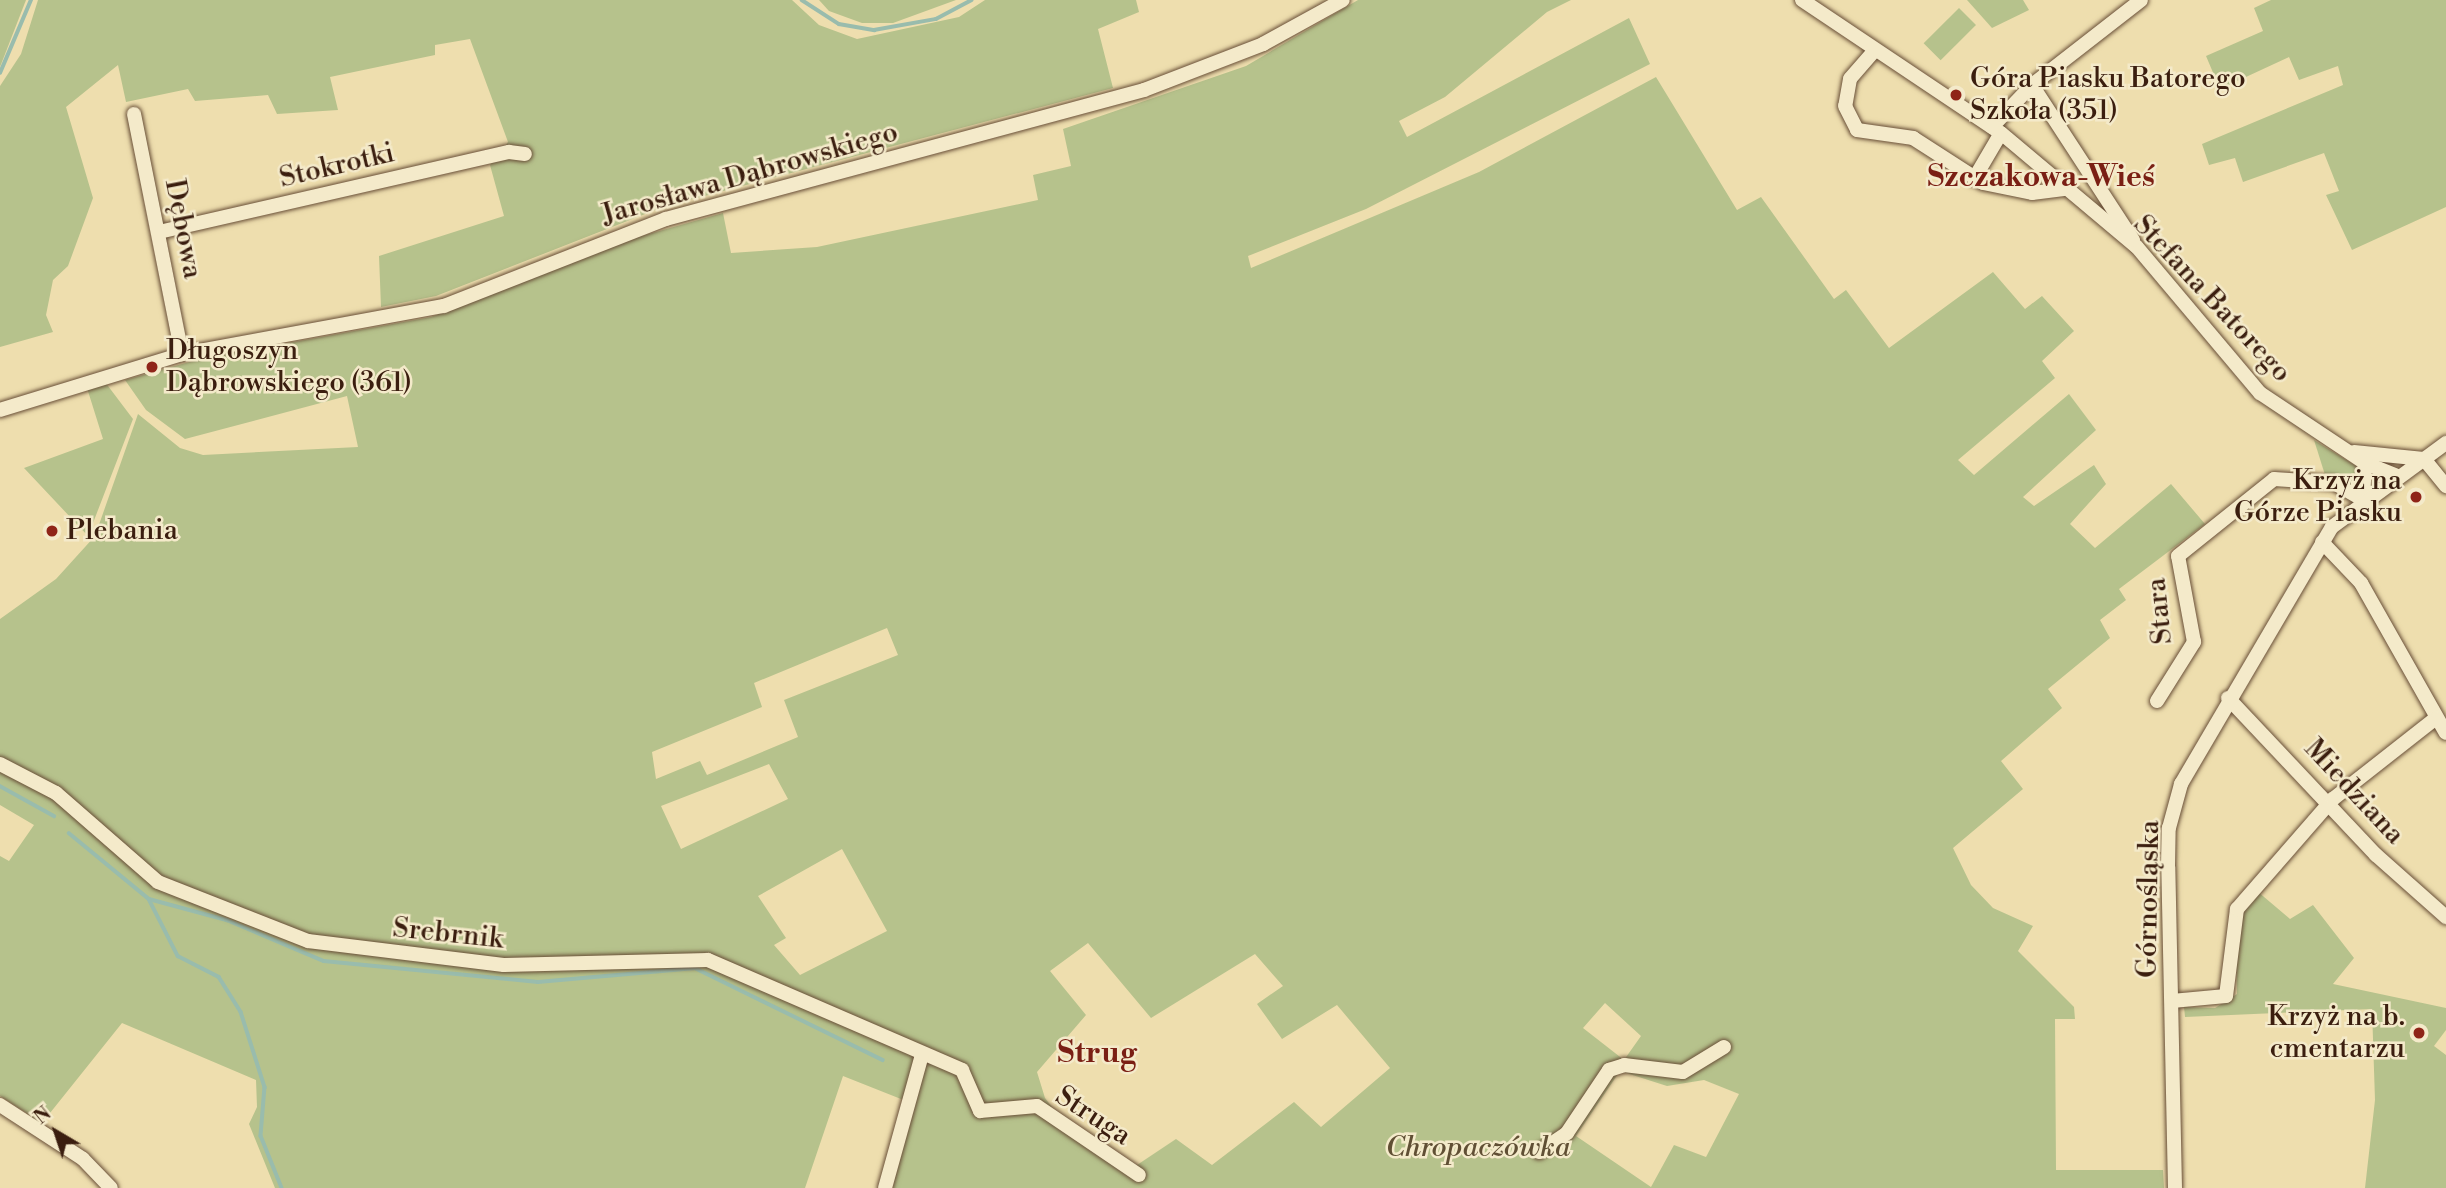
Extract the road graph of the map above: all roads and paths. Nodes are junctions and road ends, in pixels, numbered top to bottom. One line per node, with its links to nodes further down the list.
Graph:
1 (1343, 0): 13 (street, Jarosława Dąbrowskiego)
2 (1802, 0): 4 (street, Stefana Batorego)
3 (2141, 0): 5 (street)
4 (1875, 50): 7 (street, Stefana Batorego); 9 (street)
5 (2032, 85): 7 (street); 12 (street)
6 (134, 114): 11 (street, Dębowa)
7 (1996, 130): 9 (street); 10 (street, Stefana Batorego)
8 (526, 154): 11 (street, Stokrotki)
9 (1974, 179): 10 (street)
10 (2066, 189): 12 (street, Stefana Batorego)
11 (159, 232): 13 (street, Dębowa)
12 (2137, 247): 16 (street, Stefana Batorego)
13 (182, 354): 14 (street, Jarosława Dąbrowskiego)
14 (0, 410)
15 (2446, 443): 18 (street, Górnośląska)
16 (2354, 452): 17 (street, Stefana Batorego); 19 (street, Stefana Batorego)
17 (2391, 457): 18 (street, Stefana Batorego); 20 (street)
18 (2424, 459): 20 (street, Górnośląska); 21 (street)
19 (2365, 463): 20 (street, Stefana Batorego); 22 (street)
20 (2399, 477): 22 (street, Górnośląska)
21 (2446, 486)
22 (2363, 500): 23 (street, Górnośląska); 25 (street, Stara)
23 (2322, 542): 24 (street, Górnośląska); 26 (street)
24 (2228, 698): 29 (street, Miedziana); 31 (street, Górnośląska)
25 (2157, 701)
26 (2436, 718): 27 (street); 29 (street)
27 (2446, 733)
28 (0, 764): 33 (street, Srebrnik)
29 (2330, 804): 30 (street, Miedziana); 31 (street)
30 (2446, 917)
31 (2172, 1001): 40 (street, Górnośląska)
32 (1724, 1047): 36 (street)
33 (922, 1055): 34 (street, Srebrnik); 39 (street)
34 (962, 1070): 37 (street, Struga)
35 (0, 1105): 38 (street)
36 (1539, 1152)
37 (1139, 1175)
38 (111, 1188)
39 (885, 1188)
40 (2175, 1188)

